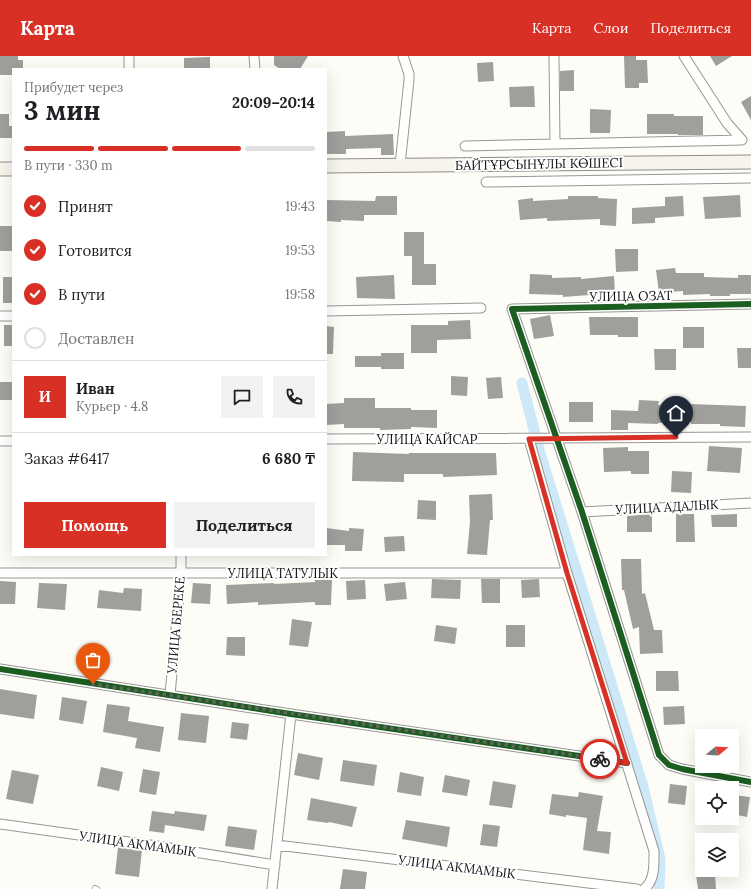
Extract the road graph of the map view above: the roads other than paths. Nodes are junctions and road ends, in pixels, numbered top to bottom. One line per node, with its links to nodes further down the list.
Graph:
1 (129, 56): 6 (street)
2 (254, 56): 7 (street)
3 (403, 56): 12 (street)
4 (554, 56): 9 (street)
5 (684, 56): 8 (street)
6 (129, 68)
7 (255, 68)
8 (747, 141): 9 (street)
9 (555, 143): 10 (street)
10 (465, 146)
11 (751, 162): 12 (main road, БАЙТҰРСЫНҰЛЫ КӨШЕСІ)
12 (400, 165): 13 (main road, БАЙТҰРСЫНҰЛЫ КӨШЕСІ)
13 (327, 166)
14 (0, 169): 15 (main road)
15 (12, 169)
16 (751, 178): 17 (street)
17 (486, 182)
18 (751, 304): 24 (street, УЛИЦА ОЗАТ)
19 (481, 308): 20 (street)
20 (327, 311)
21 (0, 316): 22 (street)
22 (12, 316)
23 (751, 437): 24 (street)
24 (553, 438): 25 (street, УЛИЦА КАЙСАР); 30 (street)
25 (529, 439): 26 (street, УЛИЦА КАЙСАР); 34 (street)
26 (327, 440)
27 (0, 441): 28 (street)
28 (12, 441)
29 (751, 503): 30 (street, УЛИЦА АДАЛЫК)
30 (582, 512): 39 (street)
31 (181, 556): 33 (street, УЛИЦА БЕРЕКЕ)
32 (0, 572): 33 (street, УЛИЦА ТАТУЛЫК)
33 (181, 573): 34 (street, УЛИЦА ТАТУЛЫК); 36 (street, УЛИЦА БЕРЕКЕ)
34 (567, 573): 38 (street)
35 (0, 669): 36 (street)
36 (170, 695): 37 (street)
37 (291, 714): 38 (street); 41 (street)
38 (627, 763): 45 (street)
39 (751, 782)
40 (0, 824): 42 (street, УЛИЦА АКМАМЫК)
41 (277, 845): 42 (street); 44 (street, УЛИЦА АКМАМЫК)
42 (275, 864): 43 (street)
43 (272, 889)
44 (637, 889)
45 (644, 889)

